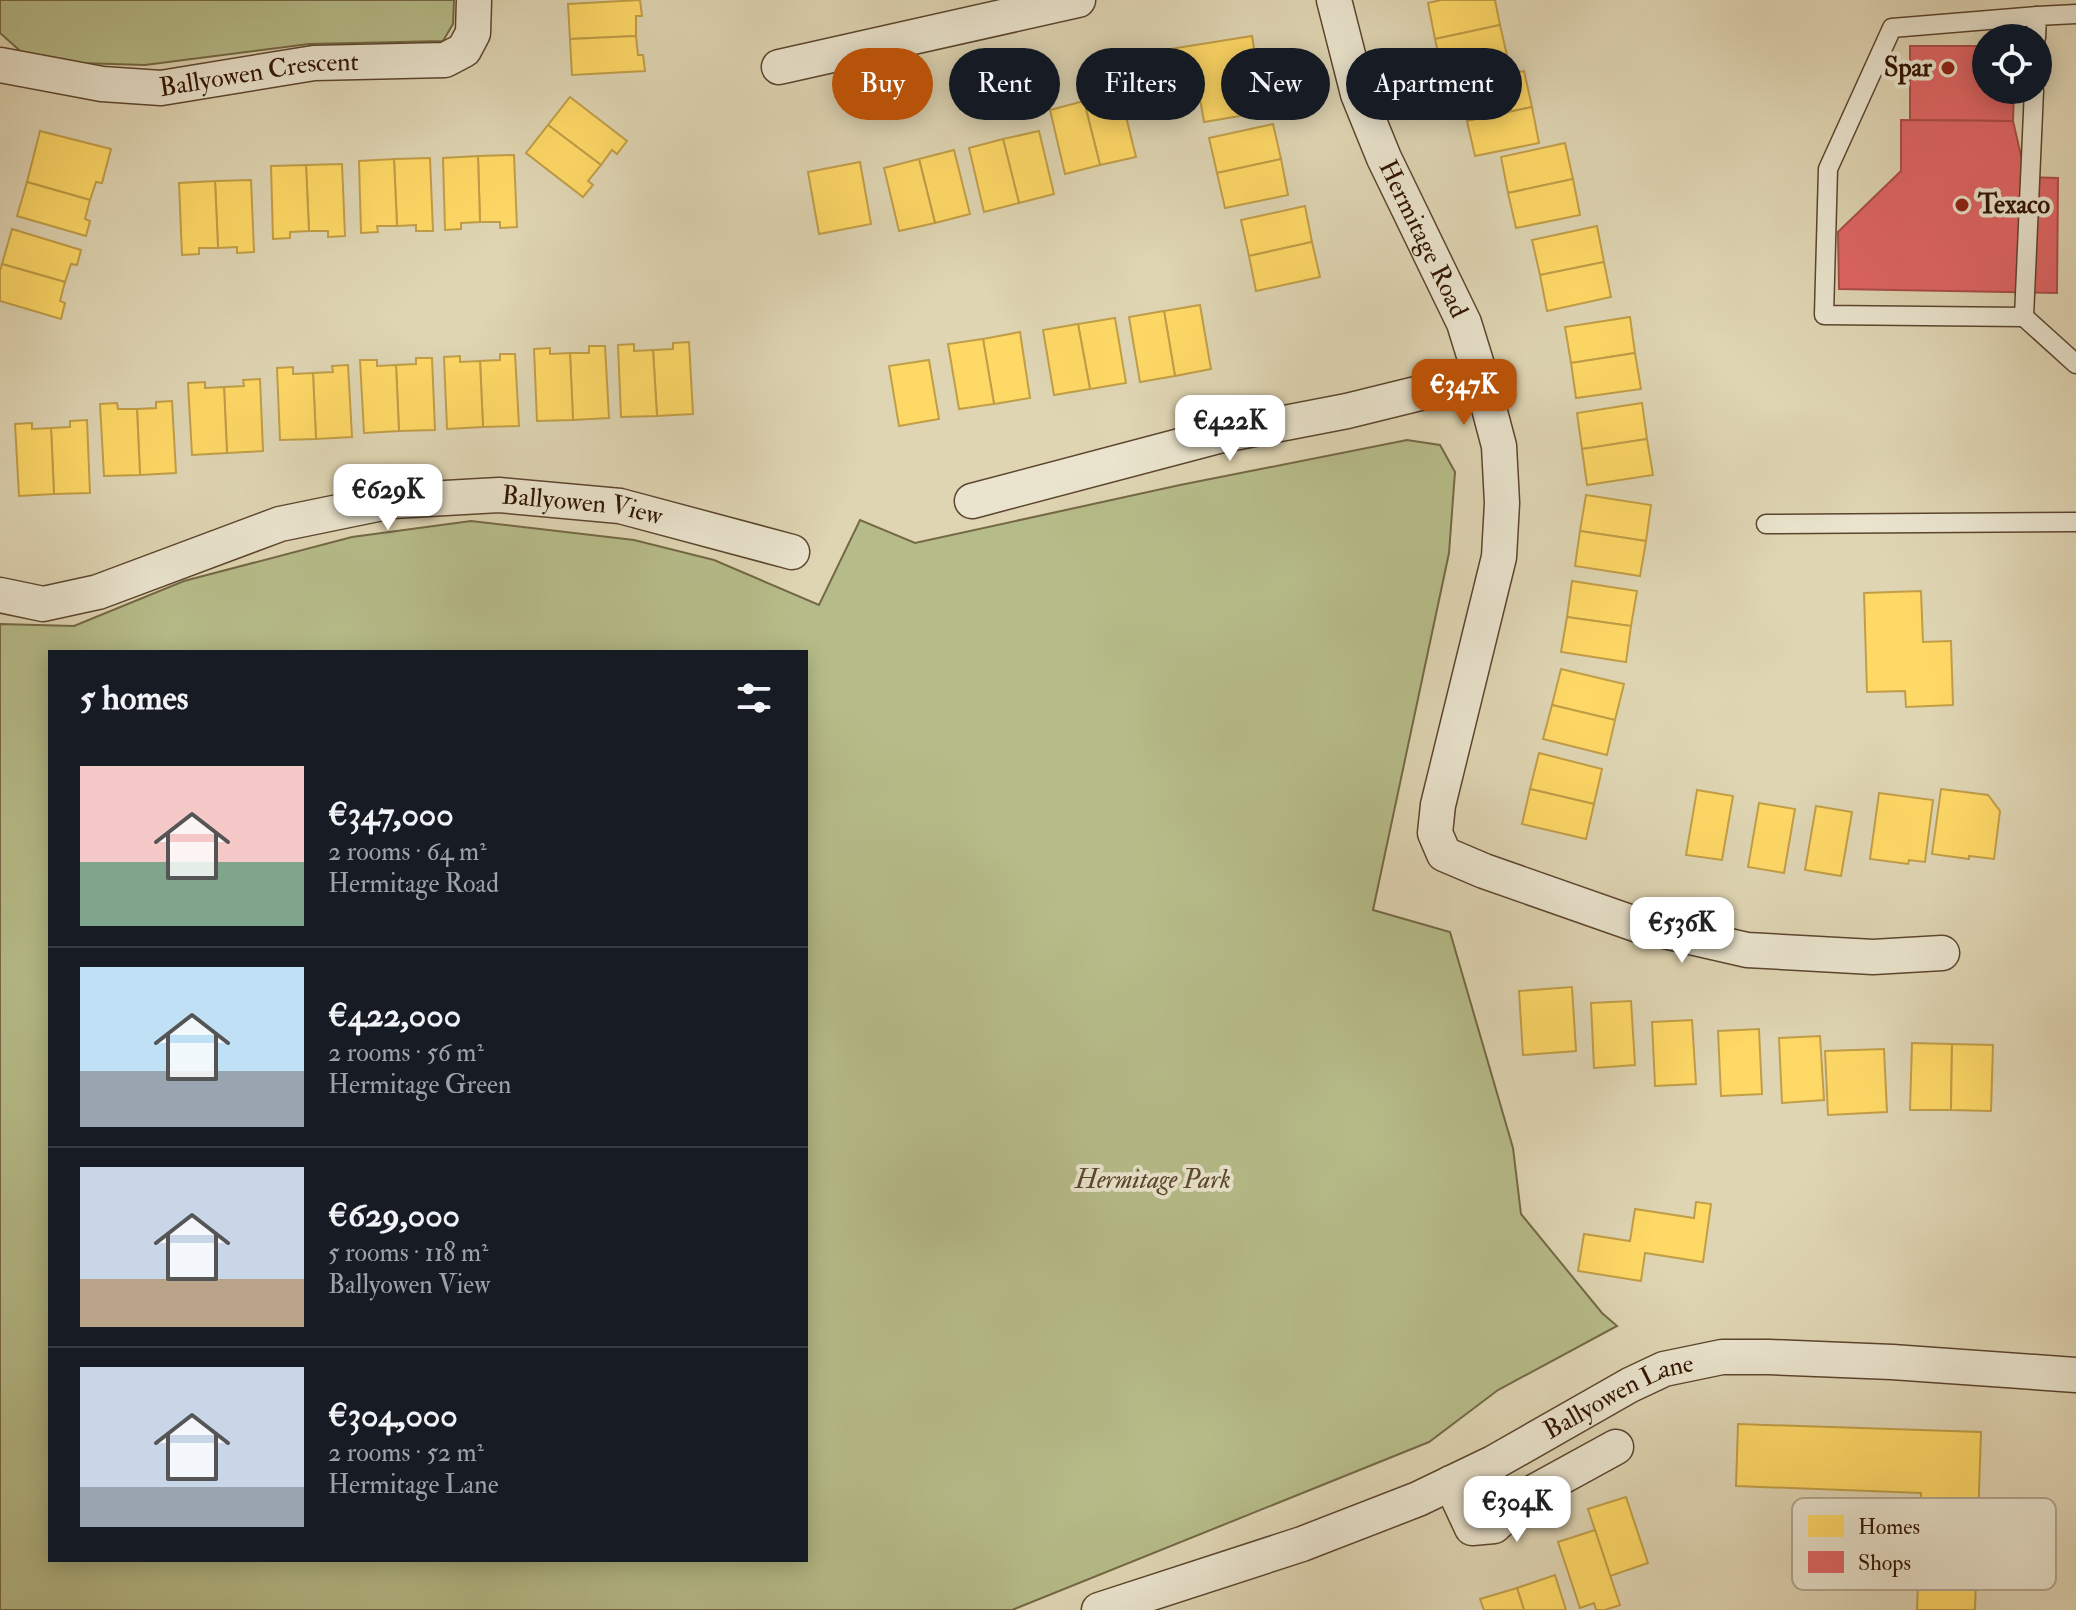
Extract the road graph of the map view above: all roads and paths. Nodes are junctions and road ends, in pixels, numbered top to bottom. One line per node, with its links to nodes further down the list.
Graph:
1 (474, 0): 7 (street, Ballyowen Crescent)
2 (1078, 0): 8 (street)
3 (1334, 0): 12 (street, Hermitage Road)
4 (2076, 14): 5 (lane)
5 (2037, 16): 6 (lane); 10 (lane)
6 (2037, 24)
7 (0, 65)
8 (779, 67)
9 (2033, 104): 10 (lane)
10 (2024, 317): 11 (lane)
11 (2076, 364)
12 (1481, 378): 13 (street); 18 (street, Hermitage Road)
13 (972, 501)
14 (2076, 522): 15 (lane)
15 (1766, 524)
16 (792, 552): 17 (street, Ballyowen View)
17 (0, 595)
18 (1942, 953)
19 (2076, 1375): 21 (street, Ballyowen Lane)
20 (1616, 1447): 21 (street)
21 (1451, 1483): 22 (street, Ballyowen Lane)
22 (1099, 1610)

